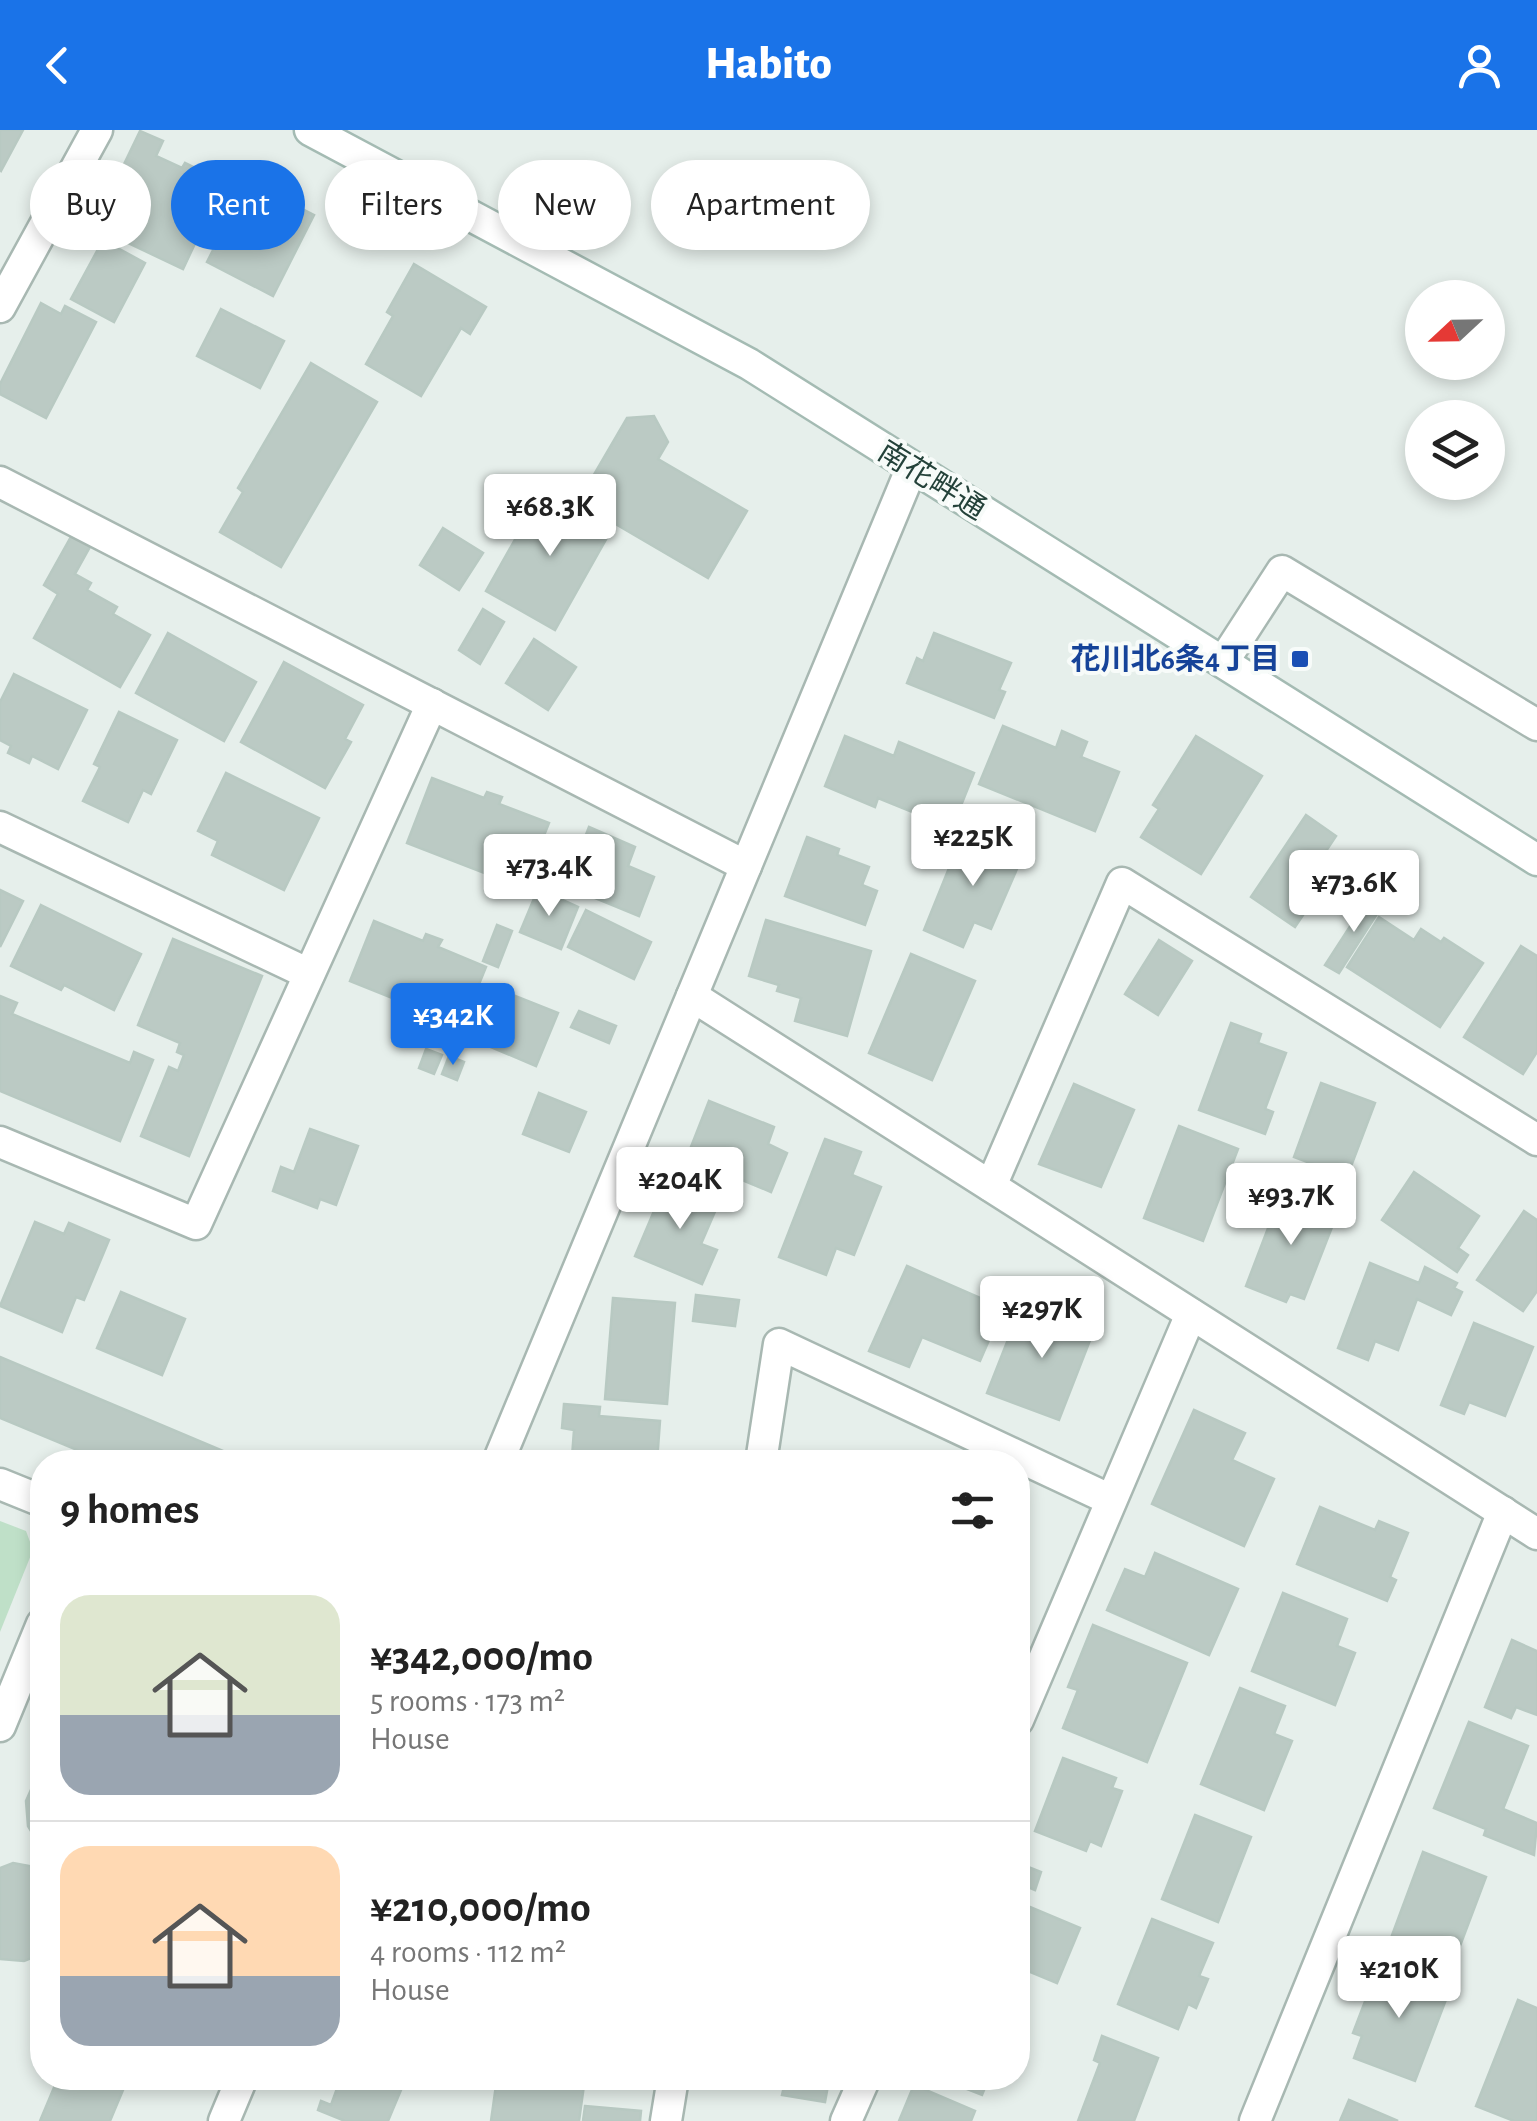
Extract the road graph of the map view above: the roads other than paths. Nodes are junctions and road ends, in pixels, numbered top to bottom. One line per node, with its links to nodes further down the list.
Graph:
1 (97, 130): 3 (street)
2 (310, 130): 4 (street, 南花畔通)
3 (0, 308)
4 (912, 467): 6 (street, 南花畔通); 11 (street)
5 (0, 482): 7 (street)
6 (1223, 662): 8 (street); 10 (street, 南花畔通)
7 (432, 704): 11 (street); 12 (street)
8 (1537, 725)
9 (0, 828): 12 (street)
10 (1537, 860)
11 (746, 866): 13 (street)
12 (309, 974): 15 (street)
13 (692, 996): 16 (street); 18 (street)
14 (1537, 1140): 16 (street)
15 (0, 1142)
16 (991, 1186): 17 (street)
17 (1190, 1314): 24 (street); 25 (street)
18 (503, 1450)
19 (764, 1450): 20 (street)
20 (1005, 1450)
21 (1030, 1462): 24 (street)
22 (0, 1484): 23 (street)
23 (30, 1496)
24 (1112, 1500): 28 (street)
25 (1503, 1512): 26 (street); 36 (street)
26 (1537, 1534)
27 (30, 1653): 29 (street)
28 (1030, 1692)
29 (0, 1726)
30 (237, 2090): 33 (street)
31 (670, 2090): 34 (street)
32 (860, 2090): 35 (street)
33 (224, 2121)
34 (666, 2121)
35 (846, 2121)
36 (1255, 2121)

